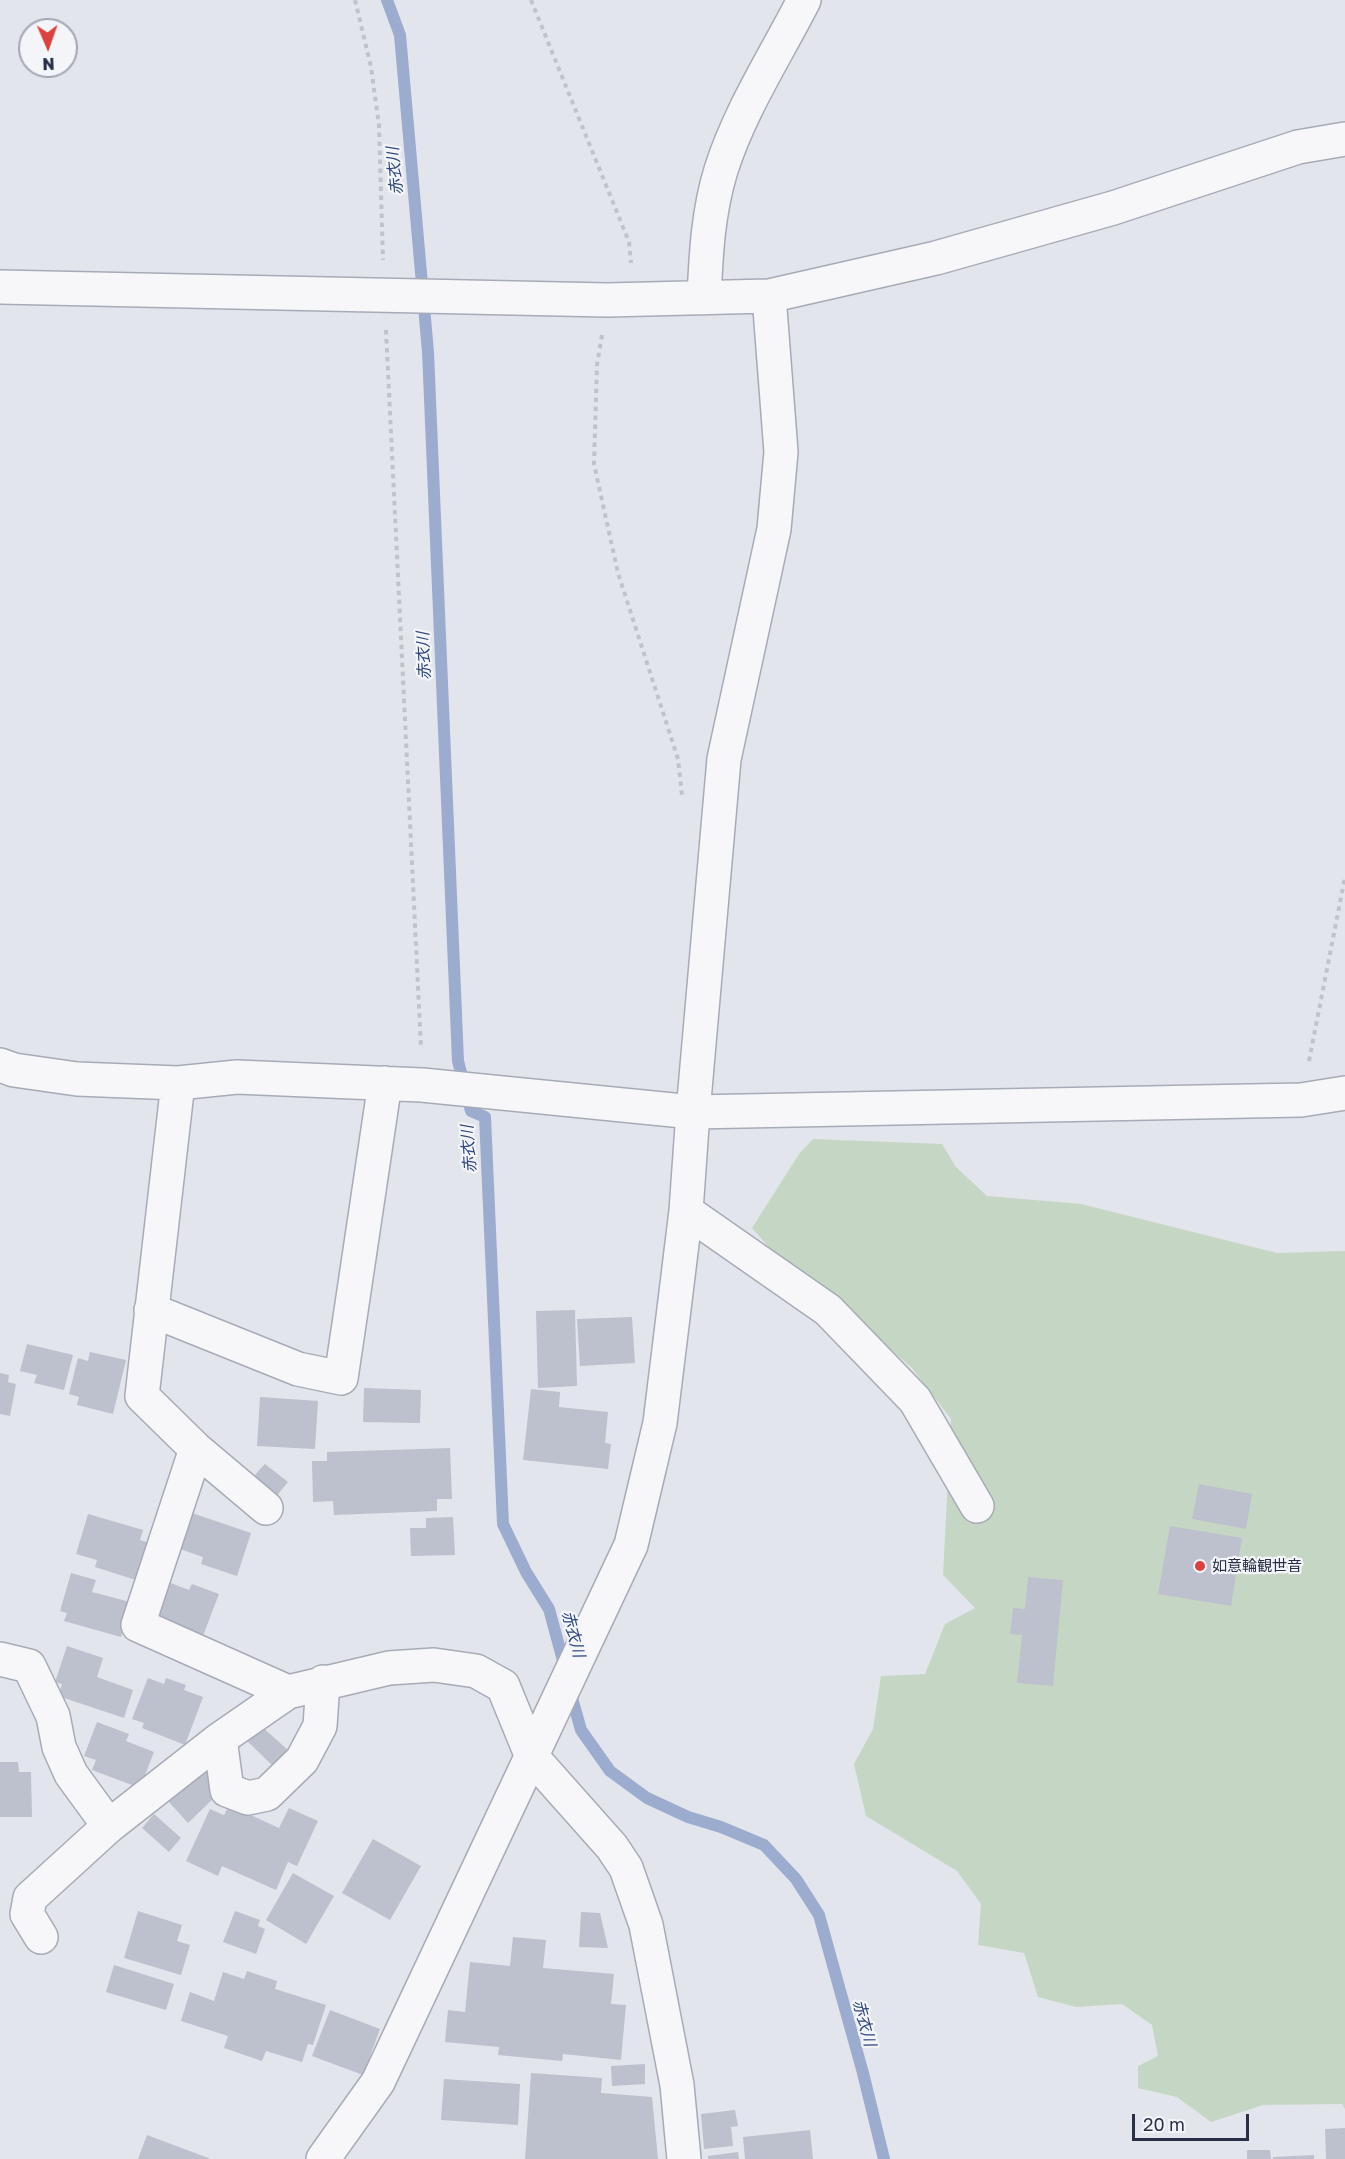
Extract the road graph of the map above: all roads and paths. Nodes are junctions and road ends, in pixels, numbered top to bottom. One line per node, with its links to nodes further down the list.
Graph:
1 (355, 0): 6 (path)
2 (531, 0): 9 (path)
3 (804, 0): 8 (street)
4 (1345, 139): 7 (street)
5 (0, 287): 6 (street)
6 (384, 295): 9 (street); 15 (path)
7 (769, 296): 8 (street); 18 (street)
8 (704, 298): 9 (street)
9 (621, 300): 10 (path)
10 (682, 798)
11 (1345, 877): 17 (path)
12 (0, 1065): 13 (street)
13 (178, 1083): 14 (street); 20 (street)
14 (385, 1083): 15 (street); 20 (street)
15 (422, 1085): 18 (street)
16 (1345, 1093): 17 (street)
17 (1301, 1100): 18 (street)
18 (693, 1112): 19 (street)
19 (687, 1211): 22 (street); 28 (street)
20 (152, 1311): 21 (street)
21 (196, 1449): 23 (street); 26 (street)
22 (977, 1506)
23 (267, 1508)
24 (0, 1659): 29 (street)
25 (323, 1682): 26 (street); 27 (street); 28 (street)
26 (288, 1692): 27 (street)
27 (220, 1739): 29 (street)
28 (532, 1757): 31 (street); 32 (street)
29 (109, 1826): 30 (street)
30 (41, 1937)
31 (323, 2159)
32 (684, 2159)

